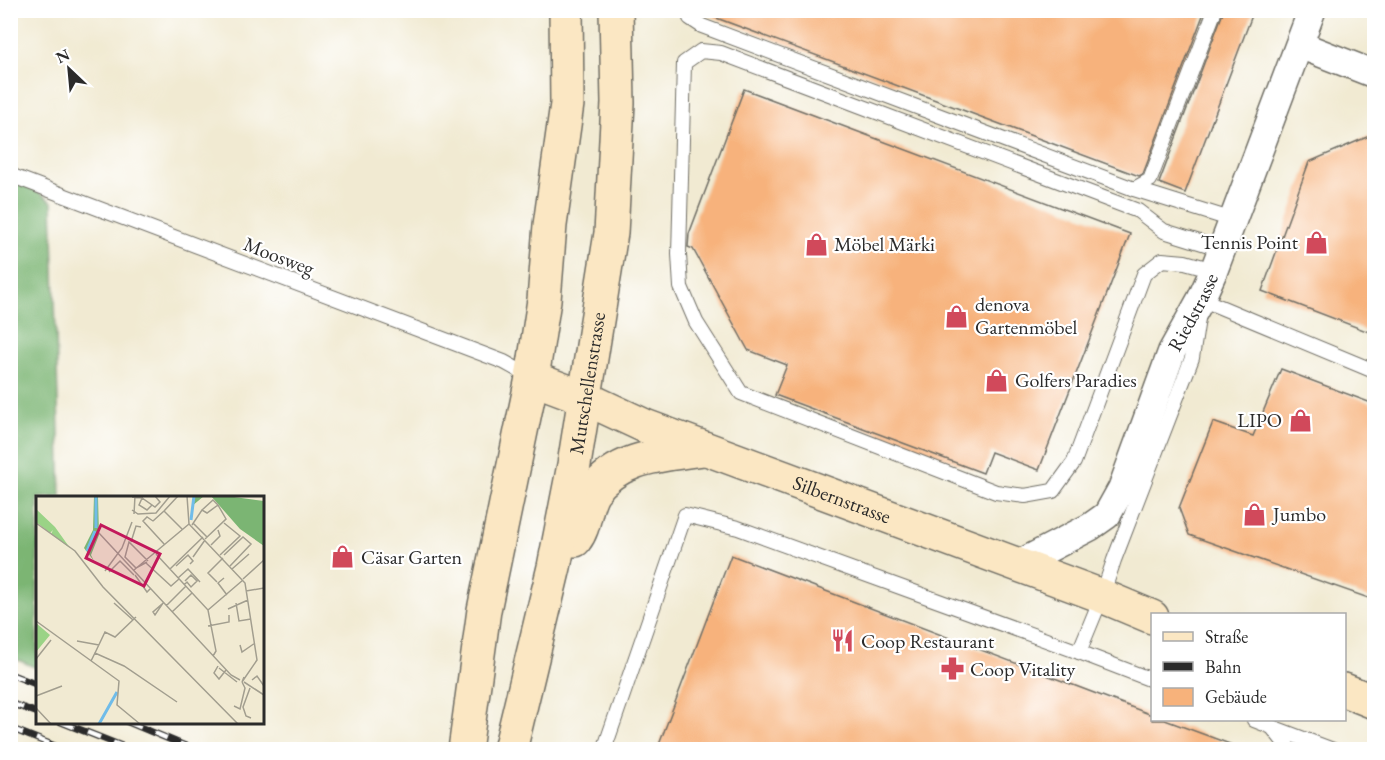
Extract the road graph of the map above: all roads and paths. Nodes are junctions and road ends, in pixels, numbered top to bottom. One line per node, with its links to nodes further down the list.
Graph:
1 (566, 10): 14 (main road)
2 (616, 10): 15 (main road, Mutschellenstrasse)
3 (690, 10): 9 (lane)
4 (1215, 10): 9 (lane)
5 (1312, 10): 6 (street, Riedstrasse)
6 (1300, 45): 7 (street); 10 (street, Riedstrasse)
7 (1374, 74)
8 (10, 175): 14 (lane, Moosweg)
9 (1134, 189): 10 (lane)
10 (1233, 220): 11 (street, Riedstrasse)
11 (1218, 259): 11 (lane); 12 (street, Riedstrasse)
12 (1201, 299): 13 (lane); 17 (street, Riedstrasse); 19 (lane)
13 (1374, 371)
14 (532, 378): 15 (main road, Silbernstrasse); 27 (main road)
15 (585, 398): 16 (main road, Silbernstrasse); 18 (main road, Mutschellenstrasse)
16 (705, 448): 17 (main road, Silbernstrasse); 18 (main road)
17 (1017, 565): 19 (main road, Silbernstrasse)
18 (554, 567): 28 (main road, Mutschellenstrasse)
19 (1102, 596): 20 (main road, Silbernstrasse); 21 (lane)
20 (1151, 617)
21 (1079, 652): 22 (lane); 29 (lane)
22 (1151, 680)
23 (1346, 691): 24 (main road)
24 (1374, 702)
25 (1257, 721): 26 (lane)
26 (1272, 727): 30 (lane); 31 (lane)
27 (465, 750)
28 (510, 750)
29 (604, 750)
30 (1290, 750)
31 (1333, 750)

